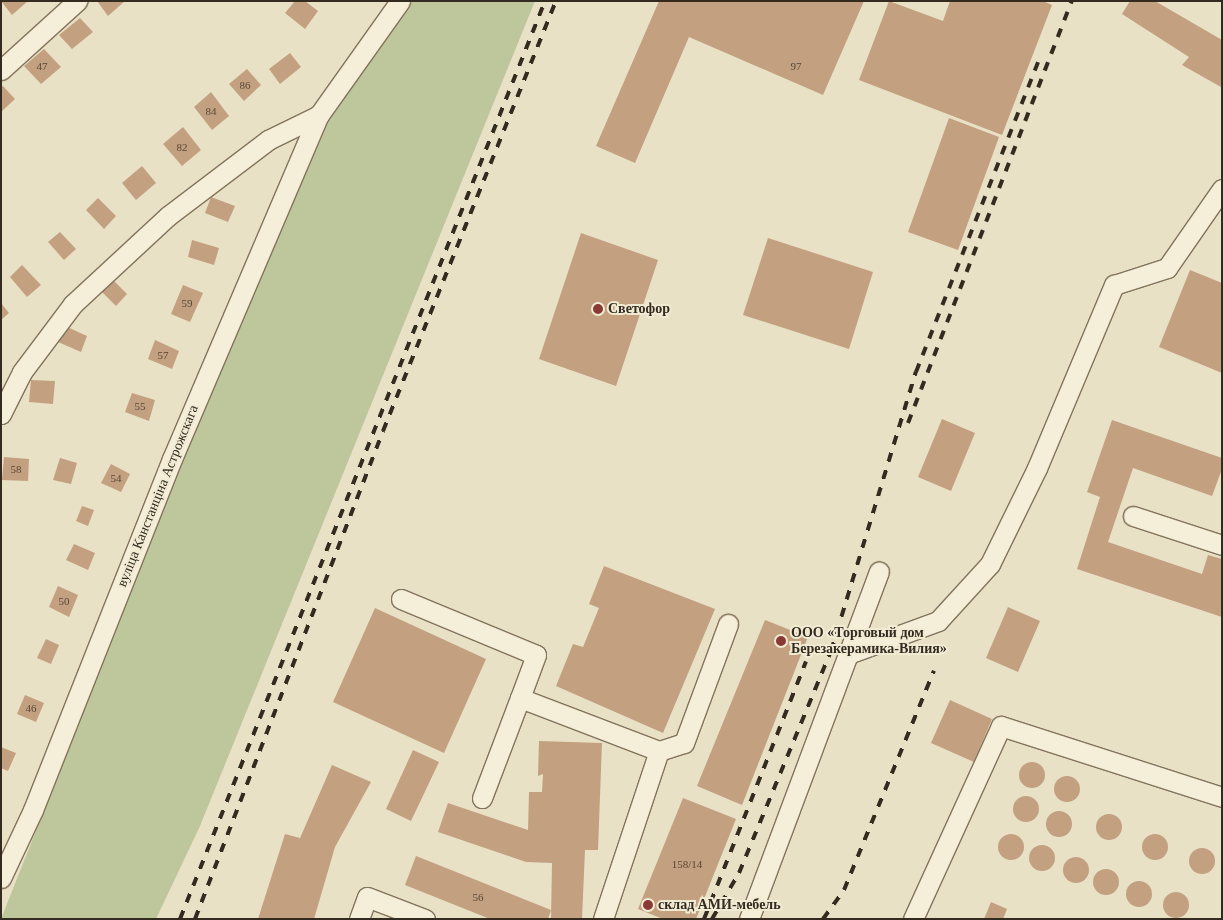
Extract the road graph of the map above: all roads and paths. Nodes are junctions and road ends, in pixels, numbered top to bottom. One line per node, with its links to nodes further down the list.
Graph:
1 (77, 1): 3 (street)
2 (400, 1): 4 (street, вуліца Канстанціна Астрожскага)
3 (1, 70)
4 (319, 115): 6 (street, вуліца Канстанціна Астрожскага); 17 (street, вуліца Канстанціна Астрожскага)
5 (1222, 189): 12 (street)
6 (1, 414)
7 (1134, 516): 8 (street)
8 (1222, 545)
9 (879, 572): 12 (street)
10 (401, 600): 13 (street)
11 (728, 624): 14 (street)
12 (848, 654): 21 (street)
13 (520, 698): 14 (street); 16 (street)
14 (659, 751): 20 (street)
15 (1222, 797): 22 (street)
16 (482, 798)
17 (2, 875)
18 (359, 919): 19 (street)
19 (425, 919)
20 (603, 919)
21 (749, 919)
22 (913, 919)

